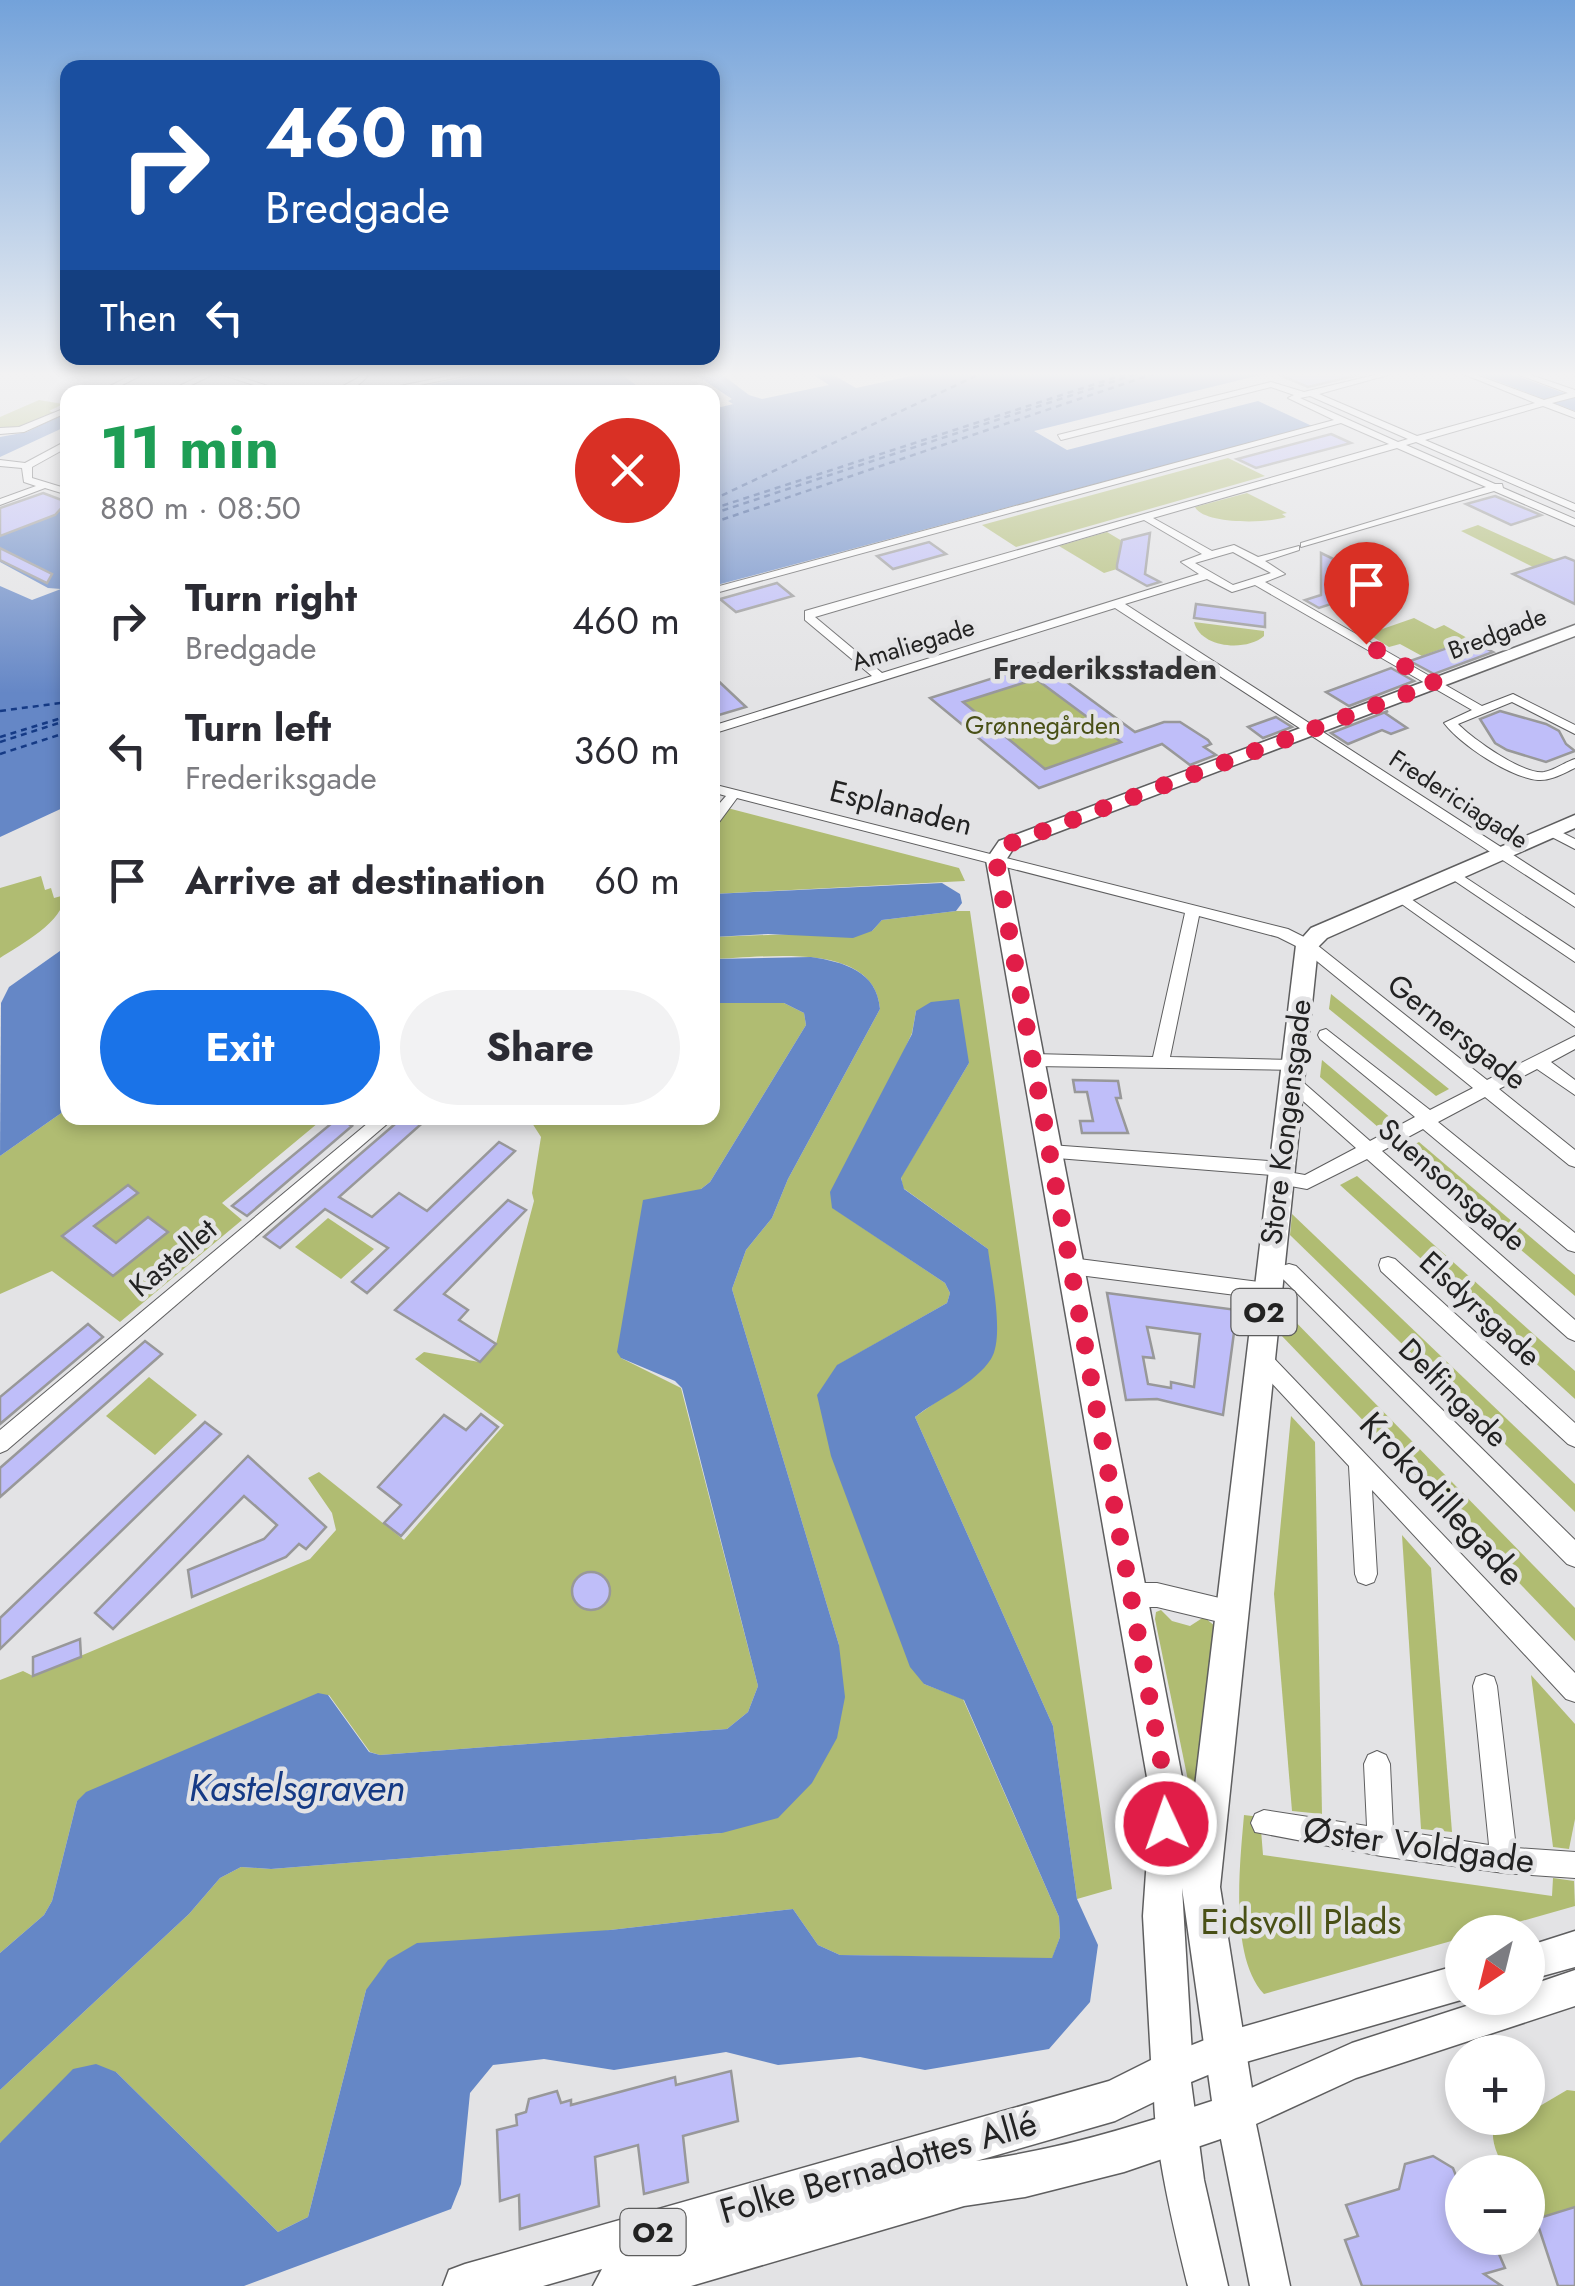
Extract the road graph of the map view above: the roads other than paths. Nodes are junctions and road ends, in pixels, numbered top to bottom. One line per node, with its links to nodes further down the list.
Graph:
1 (27, 480): 7 (street); 10 (street)
2 (1122, 480): 19 (street)
3 (1271, 480): 13 (street)
4 (1478, 480): 8 (street)
5 (1511, 480): 6 (street)
6 (1514, 481): 8 (street); 12 (street)
7 (41, 487): 9 (street); 11 (street)
8 (1494, 487): 14 (street); 16 (street)
9 (60, 491)
10 (0, 493)
11 (0, 502)
12 (1573, 504)
13 (1142, 516): 15 (street); 22 (street)
14 (1575, 523)
15 (1211, 555): 16 (street); 17 (street)
16 (1256, 560): 18 (street)
17 (1208, 575): 18 (street); 20 (street, Amaliegade)
18 (1256, 581): 23 (street)
19 (720, 589)
20 (1122, 602): 22 (street, Amaliegade); 27 (street, Fredericiagade)
21 (1575, 630): 23 (main road, Bredgade)
22 (880, 677): 25 (street, Amaliegade)
23 (1435, 683): 24 (street); 27 (main road, Bredgade)
24 (1479, 709): 26 (street); 28 (street)
25 (720, 727)
26 (1574, 729)
27 (1311, 730): 35 (street, Fredericiagade); 36 (main road, Bredgade)
28 (1574, 764)
29 (720, 790): 30 (street, Esplanaden)
30 (734, 794): 31 (street); 36 (street, Esplanaden)
31 (720, 812)
32 (1575, 821): 33 (main road)
33 (1553, 832): 34 (street); 35 (main road)
34 (1575, 845)
35 (1502, 854): 37 (main road); 39 (street, Fredericiagade)
36 (996, 860): 40 (street, Esplanaden); 46 (main road, O2)
37 (1454, 874): 38 (main road); 42 (street)
38 (1401, 897): 41 (main road); 43 (street)
39 (1575, 902)
40 (1194, 910): 41 (street, Esplanaden); 48 (street)
41 (1307, 945): 49 (main road, Store Kongensgade / O2); 51 (street, Gernersgade)
42 (1575, 957)
43 (1575, 1021)
44 (1326, 1035): 52 (street)
45 (1575, 1042): 47 (street)
46 (1033, 1060): 48 (street); 55 (main road, O2)
47 (1539, 1062): 50 (street); 51 (street)
48 (1160, 1063): 49 (street)
49 (1292, 1074): 54 (street, Suensonsgade); 57 (main road, Store Kongensgade / O2)
50 (1575, 1089)
51 (1486, 1090): 52 (street); 56 (street, Gernersgade)
52 (1427, 1120): 54 (street); 58 (street)
53 (377, 1125): 65 (street, Kastellet)
54 (1368, 1151): 57 (street); 62 (street, Suensonsgade)
55 (1050, 1152): 57 (street); 60 (main road, O2)
56 (1575, 1160)
57 (1280, 1174): 61 (main road, Store Kongensgade / O2)
58 (1575, 1244)
59 (1388, 1265): 64 (street, Elsdyrsgade)
60 (1070, 1266): 61 (street); 69 (main road, O2)
61 (1278, 1282): 63 (main road, Store Kongensgade / O2); 67 (street, Delfingade)
62 (1575, 1332)
63 (1259, 1356): 66 (street, Krokodillegade); 70 (main road, Store Kongensgade / O2)
64 (1575, 1437)
65 (0, 1444)
66 (1358, 1461): 68 (street); 72 (street, Krokodillegade)
67 (1575, 1556)
68 (1366, 1574)
69 (1132, 1595): 70 (street); 74 (main road, O2)
70 (1232, 1613): 79 (main road, Store Kongensgade / O2)
71 (1485, 1686): 77 (street)
72 (1575, 1690)
73 (1377, 1764): 76 (street)
74 (1167, 1793): 79 (main road, O2); 85 (main road, O2)
75 (1264, 1823): 76 (street, Øster Voldgade)
76 (1381, 1843): 77 (street, Øster Voldgade)
77 (1504, 1860): 78 (street, Øster Voldgade)
78 (1575, 1866)
79 (1202, 1892): 84 (main road, O2)
80 (1575, 1949): 81 (street)
81 (1545, 1958)
82 (1445, 1987): 84 (street)
83 (1575, 1988): 86 (street)
84 (1225, 2050): 85 (street); 86 (main road, O2)
85 (1172, 2072): 87 (street); 88 (main road, Folke Bernadottes Allé / O2)
86 (1235, 2114): 87 (main road, O2); 91 (street)
87 (1177, 2136): 89 (main road, Folke Bernadottes Allé / O2); 90 (street)
88 (465, 2286)
89 (615, 2286)
90 (1208, 2286)
91 (1270, 2286)

